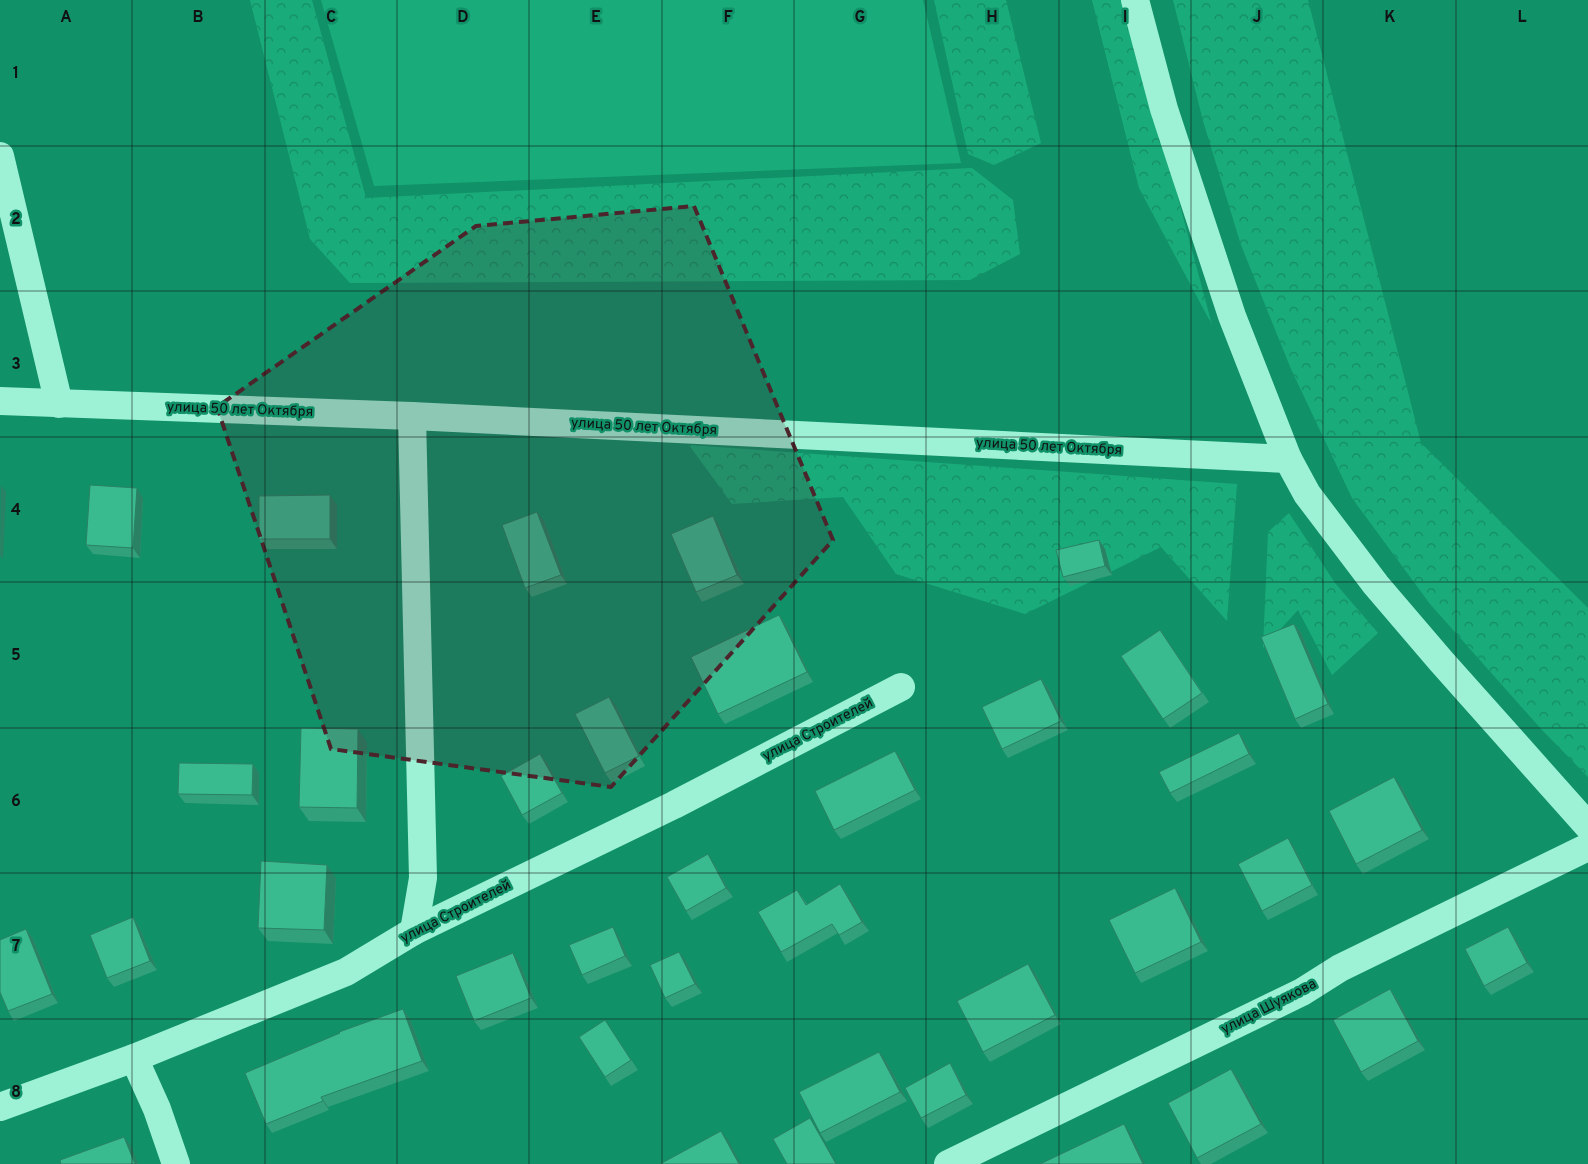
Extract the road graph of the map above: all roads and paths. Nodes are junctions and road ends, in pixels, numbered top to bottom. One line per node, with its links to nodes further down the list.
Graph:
1 (1135, 0): 6 (street)
2 (0, 156): 4 (street)
3 (0, 402): 4 (street, улица 50 лет Октября)
4 (58, 404): 5 (street, улица 50 лет Октября)
5 (412, 416): 6 (street, улица 50 лет Октября); 10 (street)
6 (1288, 459): 8 (street)
7 (900, 687): 10 (street, улица Строителей)
8 (1588, 826)
9 (1588, 847): 14 (street, улица Шуякова)
10 (414, 931): 11 (street, улица Строителей)
11 (134, 1058): 12 (street, улица Строителей); 13 (street)
12 (0, 1107)
13 (176, 1164)
14 (948, 1164)

